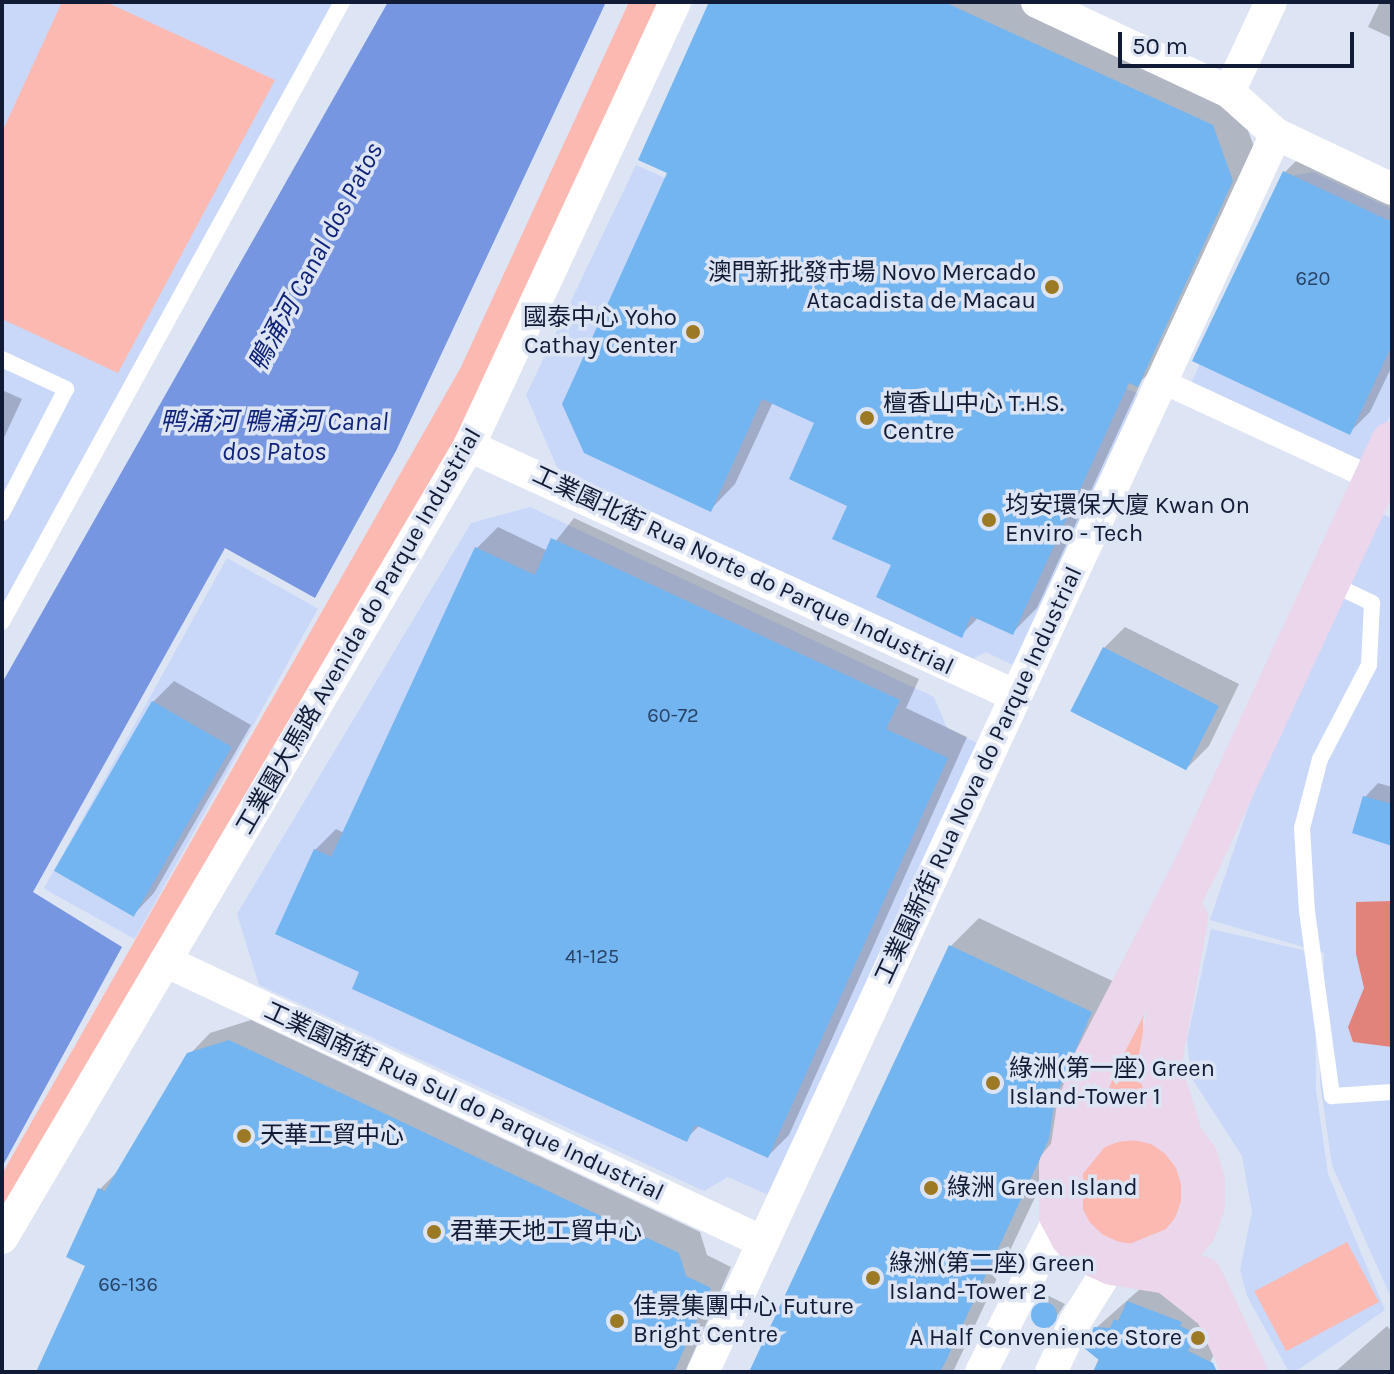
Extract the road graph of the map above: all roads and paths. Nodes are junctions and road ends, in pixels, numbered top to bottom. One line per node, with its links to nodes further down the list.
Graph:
1 (342, 2): 14 (lane)
2 (675, 2): 10 (street, 工業園大馬路 Avenida do Parque Industrial)
3 (1037, 2): 5 (street)
4 (1271, 2): 5 (street)
5 (1229, 92): 6 (street)
6 (1276, 134): 7 (street); 9 (street, 工業園新街 Rua Nova do Parque Industrial)
7 (1392, 189)
8 (2, 359): 12 (lane)
9 (1161, 381): 11 (street); 15 (street, 工業園新街 Rua Nova do Parque Industrial)
10 (469, 446): 15 (street, 工業園北街 Rua Norte do Parque Industrial); 17 (street, 工業園大馬路 Avenida do Parque Industrial)
11 (1380, 485): 13 (main road)
12 (2, 513)
13 (1326, 581): 16 (main road); 18 (lane)
14 (2, 622)
15 (1016, 696): 24 (street, 工業園新街 Rua Nova do Parque Industrial)
16 (1197, 864): 19 (main road); 20 (main road)
17 (165, 961): 23 (street, 工業園大馬路 Avenida do Parque Industrial); 24 (street, 工業園南街 Rua Sul do Parque Industrial)
18 (1392, 1092)
19 (1181, 1138): 20 (main road); 22 (main road)
20 (1073, 1146): 21 (main road)
21 (1061, 1215): 25 (main road); 28 (street)
22 (1195, 1228): 25 (main road); 26 (main road)
23 (2, 1238)
24 (763, 1242): 27 (street, 工業園新街 Rua Nova do Parque Industrial)
25 (1124, 1264): 26 (main road); 29 (street)
26 (1211, 1306): 30 (main road)
27 (703, 1372)
28 (981, 1372)
29 (1051, 1372)
30 (1245, 1372)

